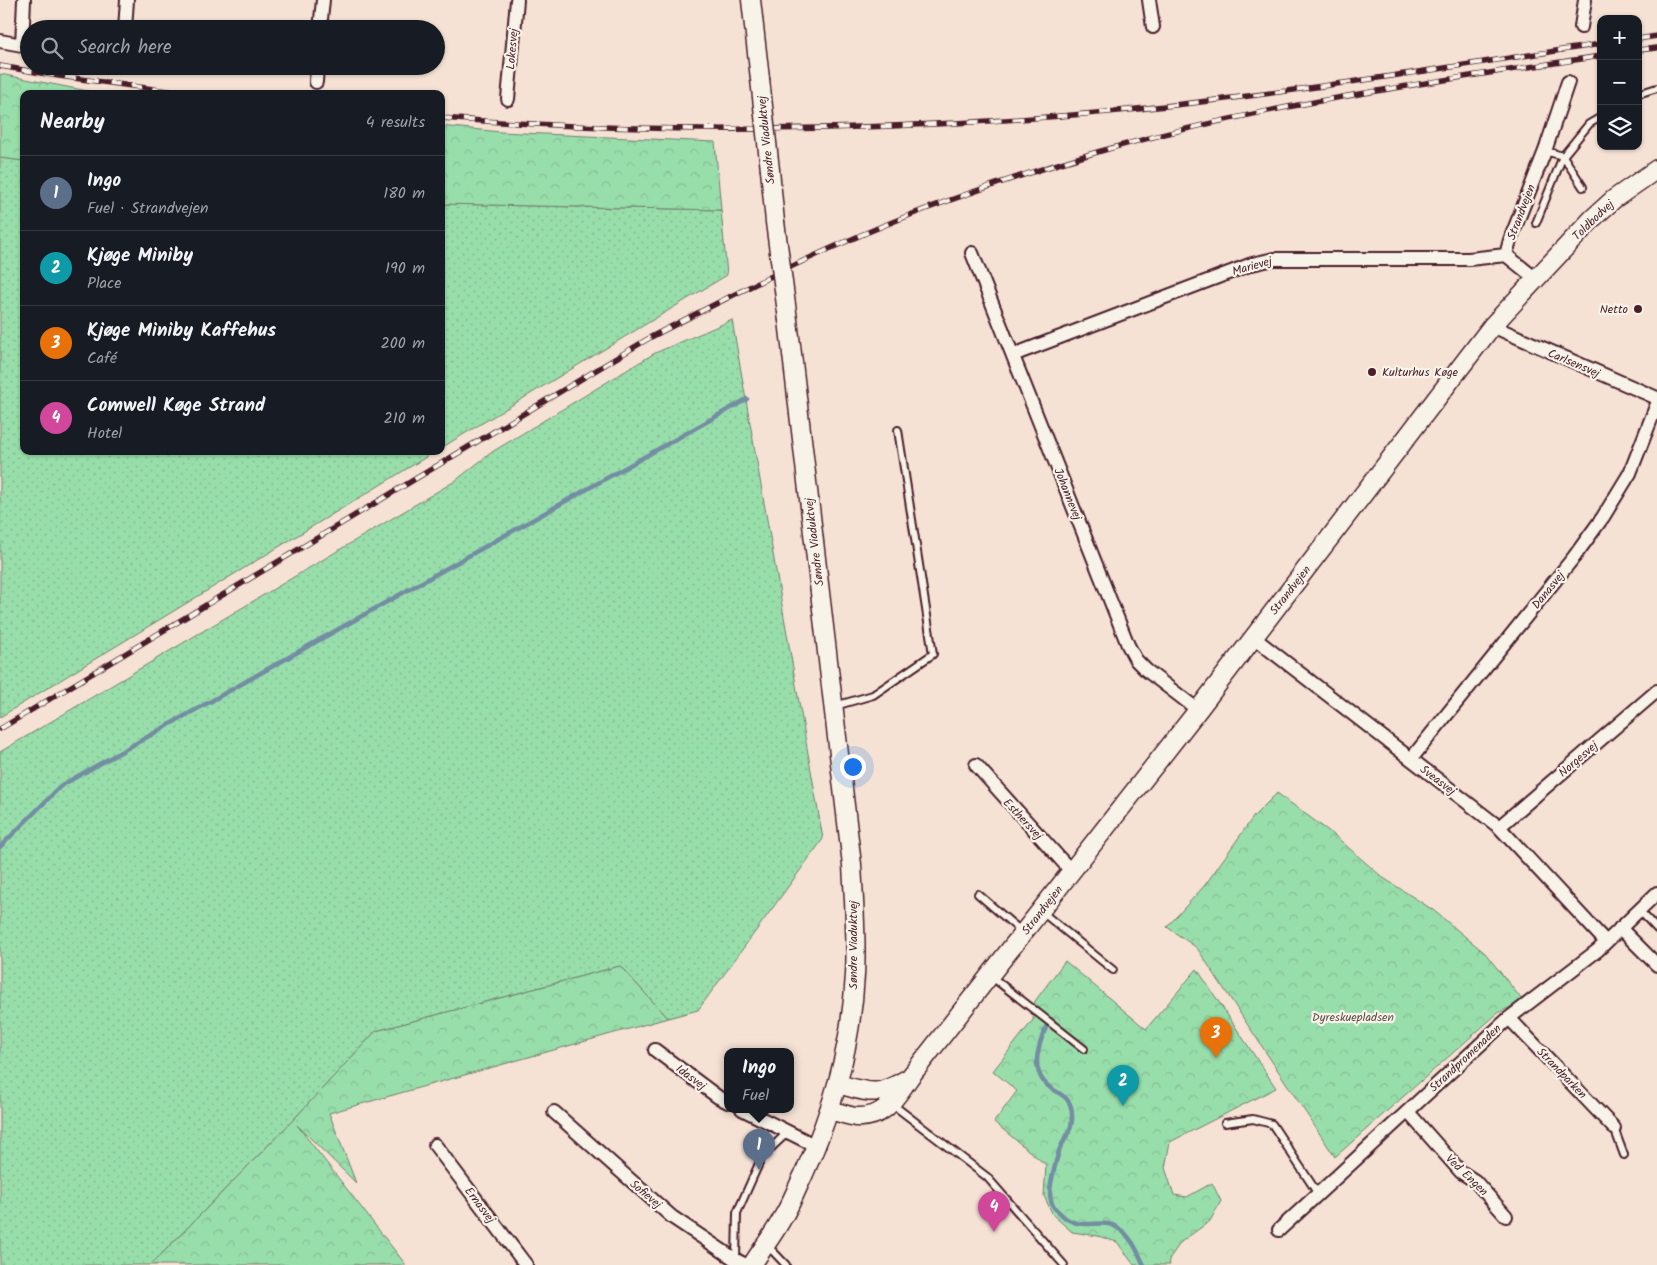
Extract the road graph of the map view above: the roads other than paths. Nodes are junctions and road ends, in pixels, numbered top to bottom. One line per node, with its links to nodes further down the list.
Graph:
1 (24, 0): 8 (street)
2 (127, 0): 9 (street)
3 (323, 0): 10 (street)
4 (517, 0): 20 (street, Lokesvej)
5 (752, 0): 37 (street, Søndre Viaduktvej, bridge)
6 (1149, 0): 11 (street)
7 (1586, 0): 12 (street)
8 (23, 20)
9 (126, 20)
10 (321, 20)
11 (1153, 27)
12 (1581, 28)
13 (0, 41): 14 (street)
14 (20, 45)
15 (316, 75): 16 (street)
16 (316, 82)
17 (1568, 82): 22 (street, Strandvejen)
18 (1657, 88): 19 (lane)
19 (1642, 93)
20 (508, 99)
21 (1597, 119): 23 (lane)
22 (1545, 151): 23 (lane); 28 (street, Strandvejen)
23 (1563, 156): 25 (lane); 26 (lane)
24 (1657, 169): 29 (street, Toldbodvej)
25 (1583, 187)
26 (1536, 223)
27 (972, 253): 31 (street, Johannevej)
28 (1506, 255): 29 (street, Strandvejen); 31 (street, Marievej)
29 (1536, 278): 30 (street, Strandvejen)
30 (1492, 326): 32 (street, Carlsensvej); 35 (street, Strandvejen)
31 (1013, 356): 38 (street, Johannevej)
32 (1657, 398)
33 (1657, 404): 39 (street, Danasvej)
34 (898, 430): 37 (lane)
35 (1253, 637): 38 (street, Strandvejen); 39 (street, Sveasvej)
36 (1657, 691): 41 (street, Norgesvej)
37 (833, 707): 58 (street, Søndre Viaduktvej)
38 (1198, 710): 42 (street, Strandvejen)
39 (1411, 759): 41 (street, Sveasvej)
40 (976, 765): 42 (street, Esthersvej)
41 (1499, 827): 50 (street, Sveasvej)
42 (1072, 872): 46 (street, Strandvejen)
43 (1657, 893): 45 (street, Strandpromenaden)
44 (978, 894): 49 (lane)
45 (1639, 910): 47 (street, Strandpromenaden); 48 (lane)
46 (1041, 911): 49 (street, Strandvejen); 52 (lane)
47 (1620, 928): 50 (street, Strandpromenaden); 51 (street)
48 (1657, 929)
49 (1024, 934): 53 (street, Strandvejen)
50 (1606, 942): 54 (street, Strandpromenaden)
51 (1657, 965)
52 (1113, 970)
53 (991, 976): 55 (lane); 57 (street, Strandvejen)
54 (1509, 1018): 63 (street, Strandpromenaden); 66 (street, Strandparken)
55 (1084, 1049)
56 (655, 1050): 59 (street, Idasvej)
57 (910, 1077): 58 (street, Strandvejen); 60 (street, Strandvejen)
58 (838, 1084): 61 (street)
59 (724, 1100)
60 (891, 1104): 61 (street, Strandvejen); 78 (lane)
61 (830, 1110): 69 (street)
62 (554, 1112): 75 (street, Sofievej)
63 (1408, 1112): 71 (street, Strandpromenaden); 72 (street, Ved Engen)
64 (750, 1113): 67 (street)
65 (1225, 1123): 71 (lane)
66 (1614, 1128): 70 (lane)
67 (788, 1132): 69 (street); 75 (lane)
68 (435, 1145): 76 (street, Ernasvej)
69 (816, 1146): 74 (street)
70 (1624, 1155)
71 (1318, 1194): 73 (street, Strandpromenaden)
72 (1506, 1216)
73 (1279, 1230)
74 (766, 1244): 75 (street); 77 (lane)
75 (745, 1263)
76 (526, 1265)
77 (786, 1265)
78 (1064, 1265)

